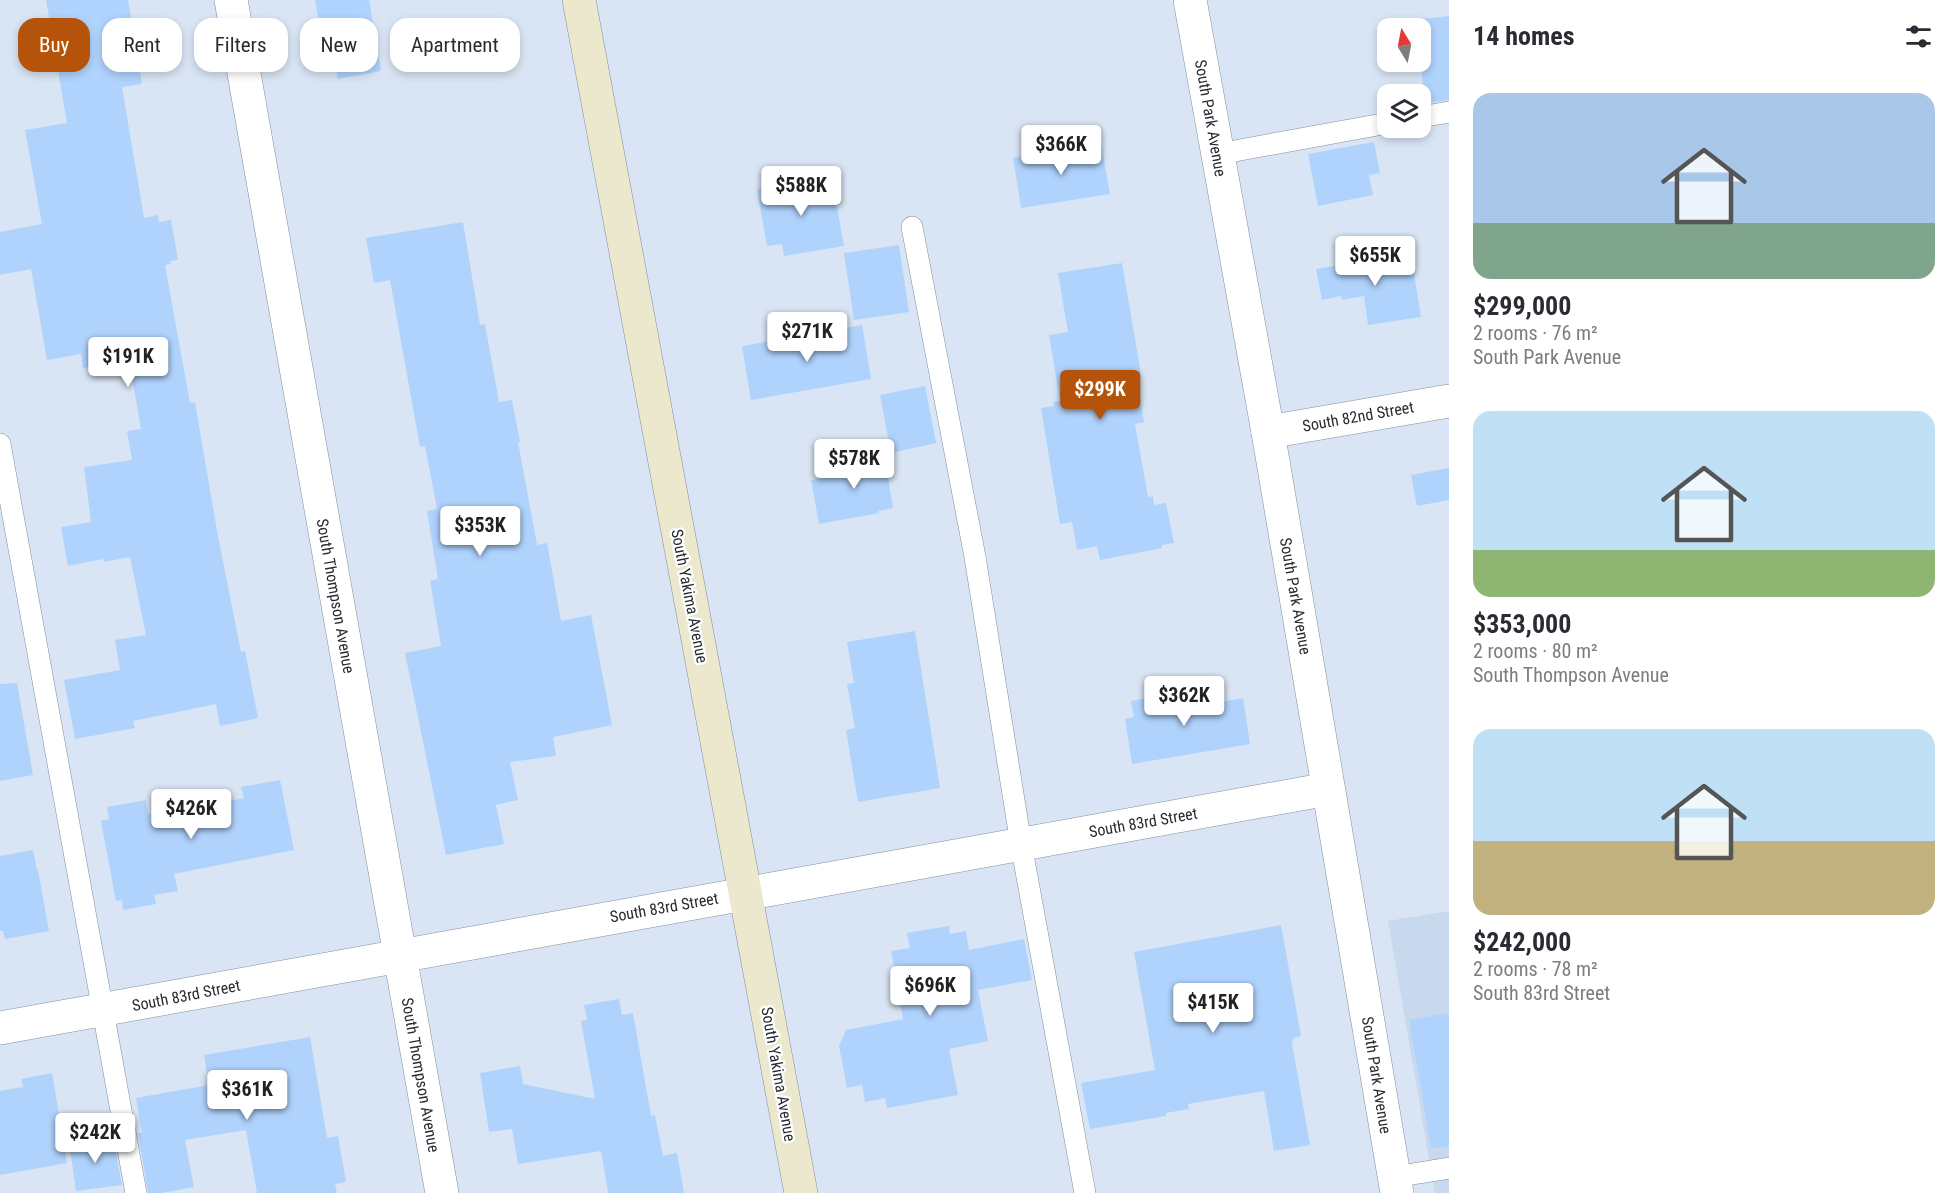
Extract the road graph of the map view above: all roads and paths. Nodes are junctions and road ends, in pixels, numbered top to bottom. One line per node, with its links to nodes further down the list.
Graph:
1 (231, 0): 15 (street, South Thompson Avenue)
2 (579, 0): 14 (main road, South Yakima Avenue)
3 (1190, 0): 7 (street, South Park Avenue)
4 (1449, 112): 5 (lane)
5 (1431, 115)
6 (1377, 125): 7 (lane)
7 (1218, 154): 10 (street, South Park Avenue)
8 (912, 227): 13 (lane)
9 (1449, 401): 10 (street, South 82nd Street)
10 (1268, 432): 12 (street, South Park Avenue)
11 (0, 444): 16 (lane)
12 (1329, 789): 13 (street, South 83rd Street); 19 (street, South Park Avenue)
13 (1021, 844): 14 (street, South 83rd Street); 23 (lane)
14 (745, 893): 15 (street, South 83rd Street); 22 (main road, South Yakima Avenue)
15 (400, 955): 16 (street, South 83rd Street); 21 (street, South Thompson Avenue)
16 (103, 1011): 17 (street, South 83rd Street); 20 (lane)
17 (0, 1028)
18 (1449, 1168): 19 (lane)
19 (1395, 1185)
20 (136, 1193)
21 (442, 1193)
22 (801, 1193)
23 (1085, 1193)

